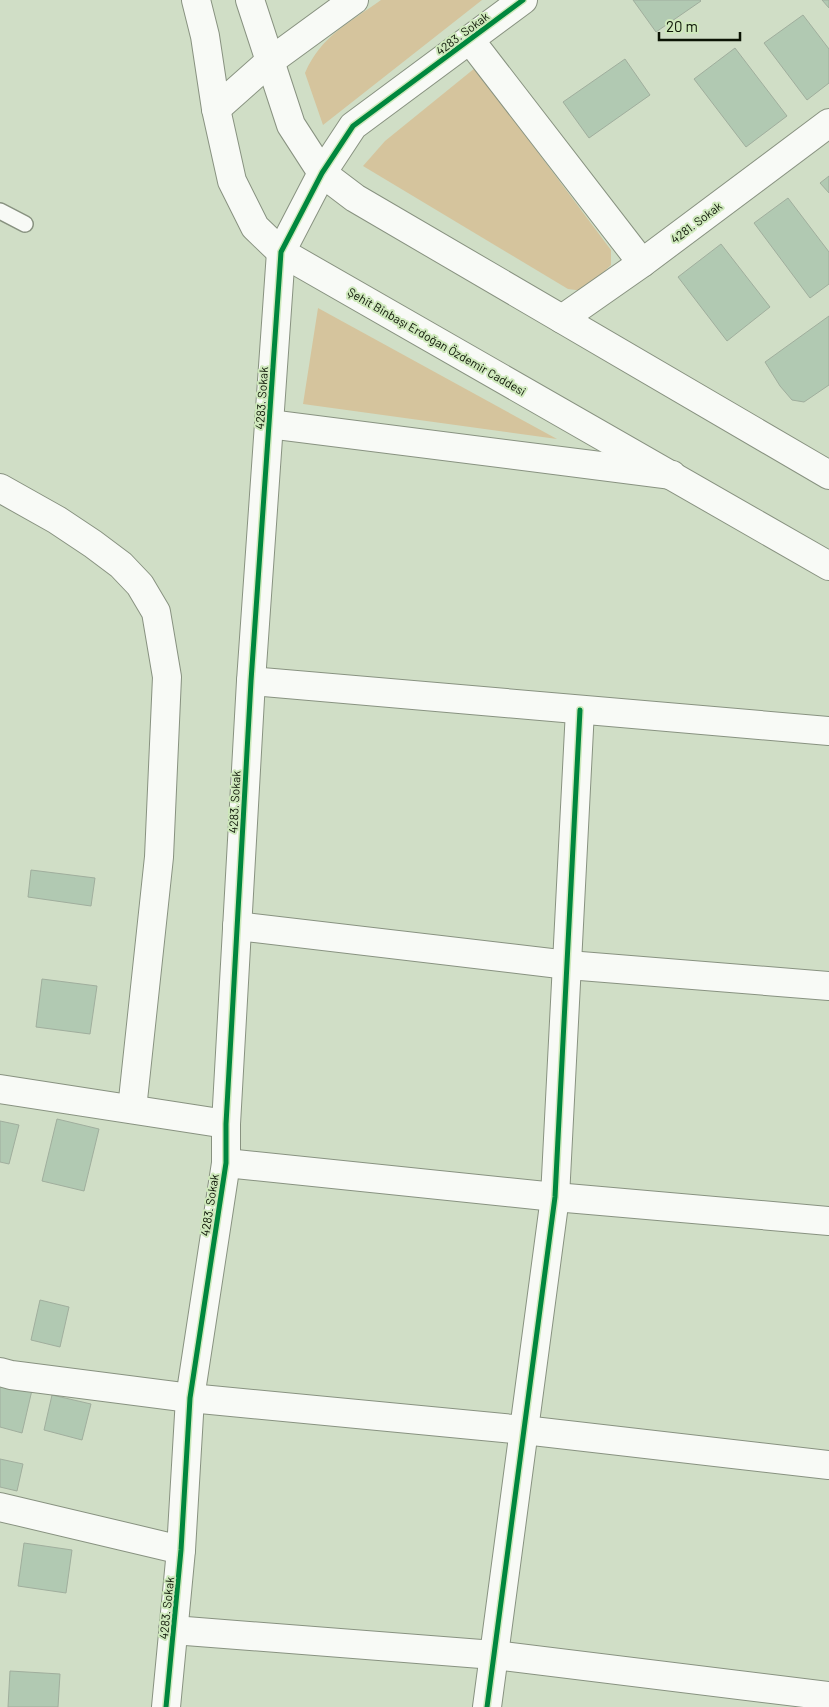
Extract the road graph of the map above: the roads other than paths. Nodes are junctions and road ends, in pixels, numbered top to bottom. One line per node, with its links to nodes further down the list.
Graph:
1 (196, 0): 7 (street, Şehit Binbaşı Erdoğan Özdemir Caddesi)
2 (250, 0): 6 (street)
3 (354, 0): 6 (street)
4 (523, 0): 5 (street, 4283. Sokak)
5 (470, 40): 9 (street, 4283. Sokak); 13 (street)
6 (269, 62): 7 (street); 9 (street)
7 (216, 109): 12 (street, Şehit Binbaşı Erdoğan Özdemir Caddesi)
8 (829, 123): 13 (street, 4281. Sokak)
9 (322, 173): 12 (street, 4283. Sokak); 14 (street)
10 (0, 211): 11 (lane)
11 (24, 224)
12 (281, 252): 15 (street, 4283. Sokak); 17 (street, Şehit Binbaşı Erdoğan Özdemir Caddesi)
13 (642, 263): 14 (street, 4281. Sokak)
14 (562, 319): 16 (street)
15 (269, 424): 17 (street); 20 (street, 4283. Sokak)
16 (829, 475)
17 (672, 476): 19 (street, Şehit Binbaşı Erdoğan Özdemir Caddesi)
18 (0, 488): 27 (street)
19 (829, 566)
20 (251, 681): 21 (street); 23 (street, 4283. Sokak)
21 (580, 710): 22 (street); 24 (street)
22 (829, 731)
23 (237, 926): 24 (street); 28 (street, 4283. Sokak)
24 (568, 965): 25 (street); 30 (street)
25 (829, 986)
26 (0, 1089): 27 (street)
27 (132, 1109): 28 (street)
28 (226, 1124): 29 (street, 4283. Sokak)
29 (226, 1163): 30 (street); 33 (street, 4283. Sokak)
30 (555, 1196): 31 (street); 34 (street)
31 (829, 1221)
32 (0, 1372): 33 (street)
33 (190, 1398): 34 (street); 37 (street, 4283. Sokak)
34 (524, 1430): 35 (street); 39 (street)
35 (829, 1466)
36 (0, 1508): 37 (street)
37 (182, 1550): 38 (street, 4283. Sokak)
38 (174, 1630): 39 (street); 41 (street, 4283. Sokak)
39 (494, 1655): 40 (street); 42 (street)
40 (829, 1696)
41 (166, 1707)
42 (487, 1707)

